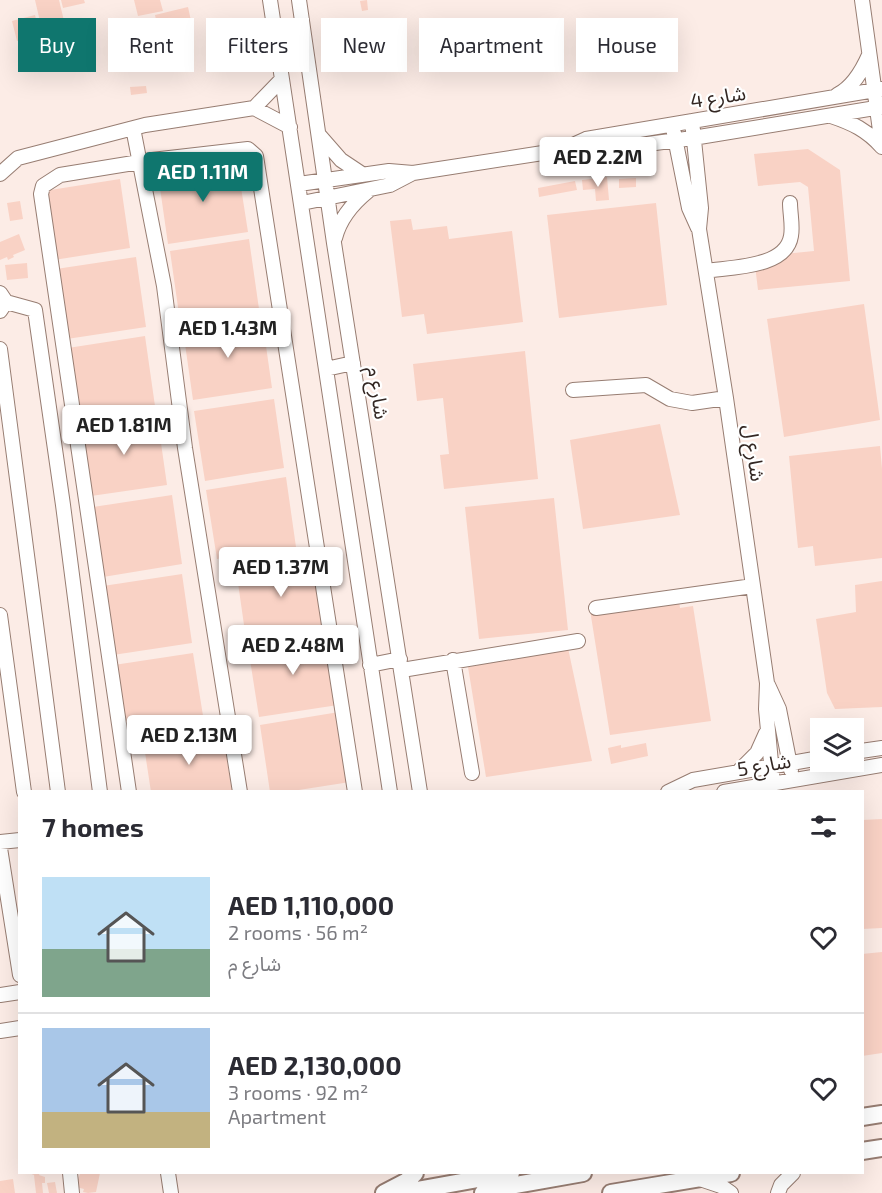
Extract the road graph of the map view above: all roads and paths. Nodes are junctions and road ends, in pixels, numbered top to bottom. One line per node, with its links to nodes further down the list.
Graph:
1 (270, 0): 5 (street)
2 (299, 0): 15 (street, شارع م)
3 (862, 0): 4 (street)
4 (870, 53): 6 (street); 7 (street)
5 (282, 79): 8 (street); 14 (street)
6 (878, 89): 7 (street, شارع 4); 9 (street)
7 (831, 98): 11 (street, شارع 4)
8 (254, 108): 13 (street); 14 (street)
9 (880, 108): 10 (street, شارع 4); 18 (street)
10 (829, 116): 16 (street, شارع 4); 18 (street)
11 (692, 121): 12 (street, شارع 4); 16 (street, شارع ل)
12 (672, 124): 17 (street, شارع ل); 19 (street, شارع 4)
13 (133, 128): 20 (street); 22 (street)
14 (290, 128): 25 (street)
15 (318, 133): 23 (street); 24 (street, شارع م)
16 (693, 138): 17 (street, شارع 4); 30 (street, شارع ل)
17 (675, 140): 19 (street, شارع 4); 30 (street, شارع ل)
18 (882, 146)
19 (562, 150): 21 (street, شارع 4)
20 (146, 162): 64 (street); 65 (street); 66 (street)
21 (413, 173): 23 (street, شارع 4); 26 (street, شارع 4)
22 (0, 174)
23 (362, 174): 24 (street, شارع 4)
24 (326, 180): 25 (street, شارع 4); 27 (street, شارع م)
25 (299, 184): 28 (street)
26 (368, 190): 27 (street, شارع 4); 31 (street)
27 (328, 198): 28 (street, شارع 4); 31 (street, شارع م)
28 (302, 202): 36 (street)
29 (790, 203): 32 (street)
30 (699, 230): 32 (street, شارع ل)
31 (334, 243): 35 (street, شارع م)
32 (706, 271): 38 (street, شارع ل)
33 (2, 302): 63 (street)
34 (0, 349): 62 (street)
35 (353, 363): 36 (street); 44 (street, شارع م)
36 (326, 369): 45 (street)
37 (573, 390): 38 (street)
38 (726, 398): 39 (street, شارع ل)
39 (753, 586): 40 (street); 46 (street, شارع ل)
40 (596, 608)
41 (0, 615): 61 (street)
42 (578, 642): 43 (street)
43 (453, 660): 44 (street); 56 (street)
44 (401, 664): 45 (street); 60 (street, شارع م)
45 (370, 665): 67 (street)
46 (767, 683): 47 (street, شارع ل); 48 (street, شارع ل)
47 (767, 728): 54 (street, شارع ل); 57 (street)
48 (784, 734): 51 (street); 53 (street, شارع ل)
49 (882, 748): 50 (street)
50 (864, 751)
51 (810, 753)
52 (810, 759): 53 (street, شارع 5)
53 (790, 762): 54 (street, شارع 5); 58 (street, شارع ل)
54 (772, 765): 57 (street, شارع 5); 59 (street, شارع ل)
55 (882, 765): 58 (street, شارع 5)
56 (472, 772)
57 (739, 772): 68 (street, شارع 5)
58 (792, 780): 59 (street, شارع 5)
59 (773, 784): 69 (street, شارع 5)
60 (421, 788)
61 (24, 790)
62 (58, 790)
63 (100, 790)
64 (129, 790)
65 (240, 790)
66 (355, 790)
67 (387, 790)
68 (672, 790)
69 (736, 790)
70 (18, 840): 71 (street)
71 (0, 842)
72 (0, 848): 73 (street)
73 (18, 962)
74 (18, 992): 75 (street)
75 (0, 995)
76 (18, 1028): 77 (street)
77 (0, 1031)
78 (882, 1114): 79 (main road)
79 (864, 1117)
80 (882, 1148): 81 (main road)
81 (864, 1151)
82 (70, 1174): 92 (street)
83 (168, 1174): 93 (street)
84 (414, 1174): 94 (main road)
85 (508, 1174): 91 (main road)
86 (577, 1174): 91 (main road)
87 (726, 1174): 89 (main road)
88 (792, 1174): 98 (street)
89 (698, 1179): 96 (main road); 97 (street)
90 (454, 1183): 91 (main road); 95 (main road)
91 (476, 1186)
92 (72, 1193)
93 (171, 1193)
94 (384, 1193)
95 (400, 1193)
96 (611, 1193)
97 (731, 1193)
98 (778, 1193)

